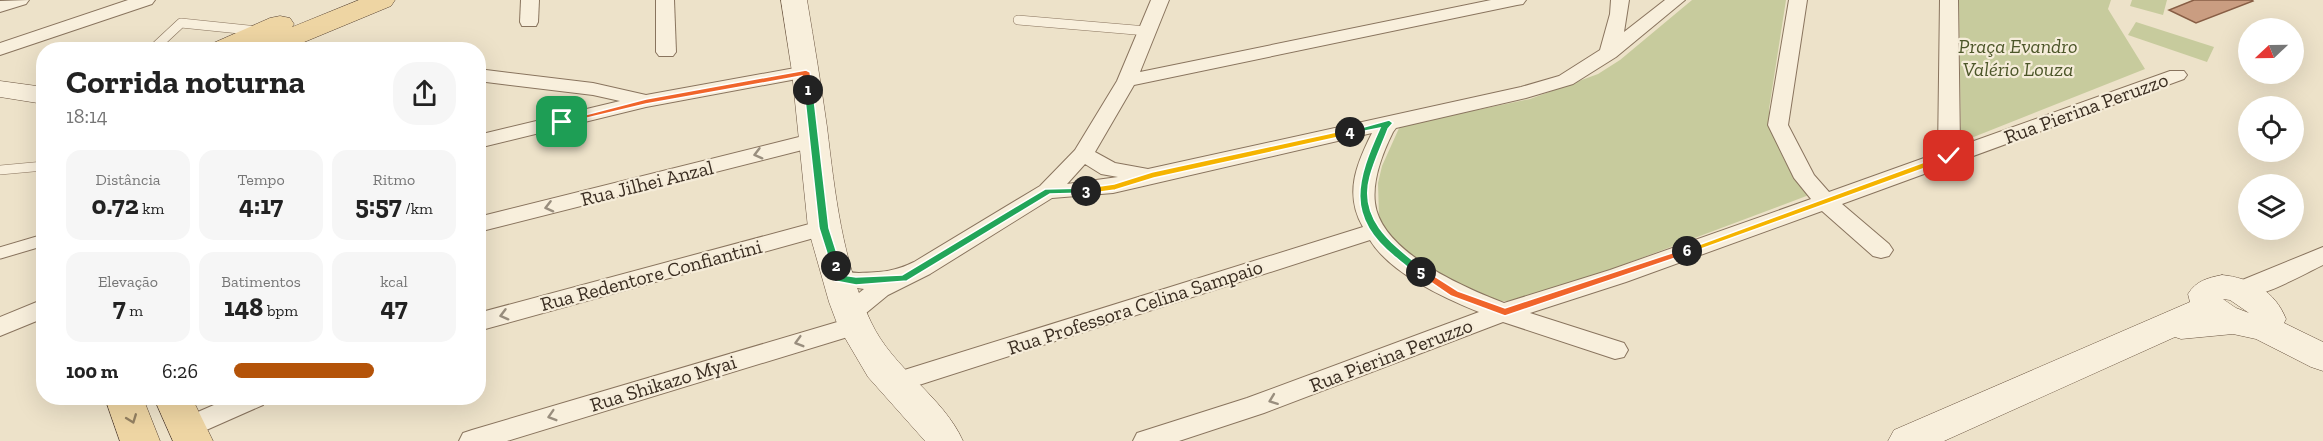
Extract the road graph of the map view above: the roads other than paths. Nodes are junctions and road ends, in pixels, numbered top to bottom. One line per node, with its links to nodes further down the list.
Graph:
1 (20, 0): 14 (street)
2 (146, 0): 21 (street)
3 (343, 0): 19 (main road)
4 (382, 0): 19 (main road)
5 (530, 0): 17 (street)
6 (665, 0): 22 (street)
7 (794, 0): 24 (main road)
8 (1160, 0): 18 (street)
9 (1517, 0): 27 (street)
10 (1676, 0): 16 (street)
11 (1798, 0): 40 (street)
12 (1949, 0): 35 (street)
13 (1620, 6): 16 (street); 23 (street)
14 (0, 7)
15 (1018, 20): 18 (lane)
16 (1653, 20): 23 (street)
17 (529, 22)
18 (1147, 31): 27 (street)
19 (261, 40): 20 (lane)
20 (161, 42)
21 (0, 49)
22 (666, 52)
23 (1610, 53): 31 (street)
24 (806, 72): 30 (street); 33 (main road)
25 (2177, 75): 35 (street, Rua Pierina Peruzzo)
26 (486, 76): 30 (street)
27 (1127, 81): 34 (street)
28 (5, 94): 29 (main road)
29 (36, 96)
30 (646, 101): 32 (street)
31 (1389, 123): 38 (street); 43 (street)
32 (486, 140)
33 (815, 140): 41 (street, Rua Jilhei Anzal, one-way to 41); 42 (main road)
34 (1083, 154): 38 (street); 39 (street)
35 (1949, 156): 40 (street, Rua Pierina Peruzzo)
36 (36, 167): 37 (lane)
37 (0, 170)
38 (1152, 175): 39 (street)
39 (1048, 191): 49 (street)
40 (1824, 200): 45 (street); 51 (street, Rua Pierina Peruzzo)
41 (486, 223)
42 (824, 228): 48 (main road); 54 (street, Rua Redentore Confiantini, one-way to 54)
43 (1375, 231): 51 (street); 58 (street, Rua Professora Celina Sampaio)
44 (36, 242): 46 (lane)
45 (1881, 250)
46 (0, 253)
47 (2323, 255): 52 (street)
48 (839, 278): 49 (street); 53 (main road)
49 (904, 278): 53 (street)
50 (36, 311): 55 (street)
51 (1505, 312): 56 (street); 66 (street, Rua Pierina Peruzzo, one-way to 66)
52 (2245, 312): 57 (main road); 63 (main road)
53 (852, 319): 58 (main road); 65 (street, Rua Shikazo Myai, one-way to 65)
54 (486, 320)
55 (0, 327)
56 (1615, 350)
57 (2323, 357)
58 (894, 383): 62 (main road)
59 (127, 405): 64 (main road, one-way to 64)
60 (234, 405): 61 (street)
61 (184, 422)
62 (947, 439)
63 (1910, 440)
64 (140, 441)
65 (472, 441)
66 (1146, 441)

